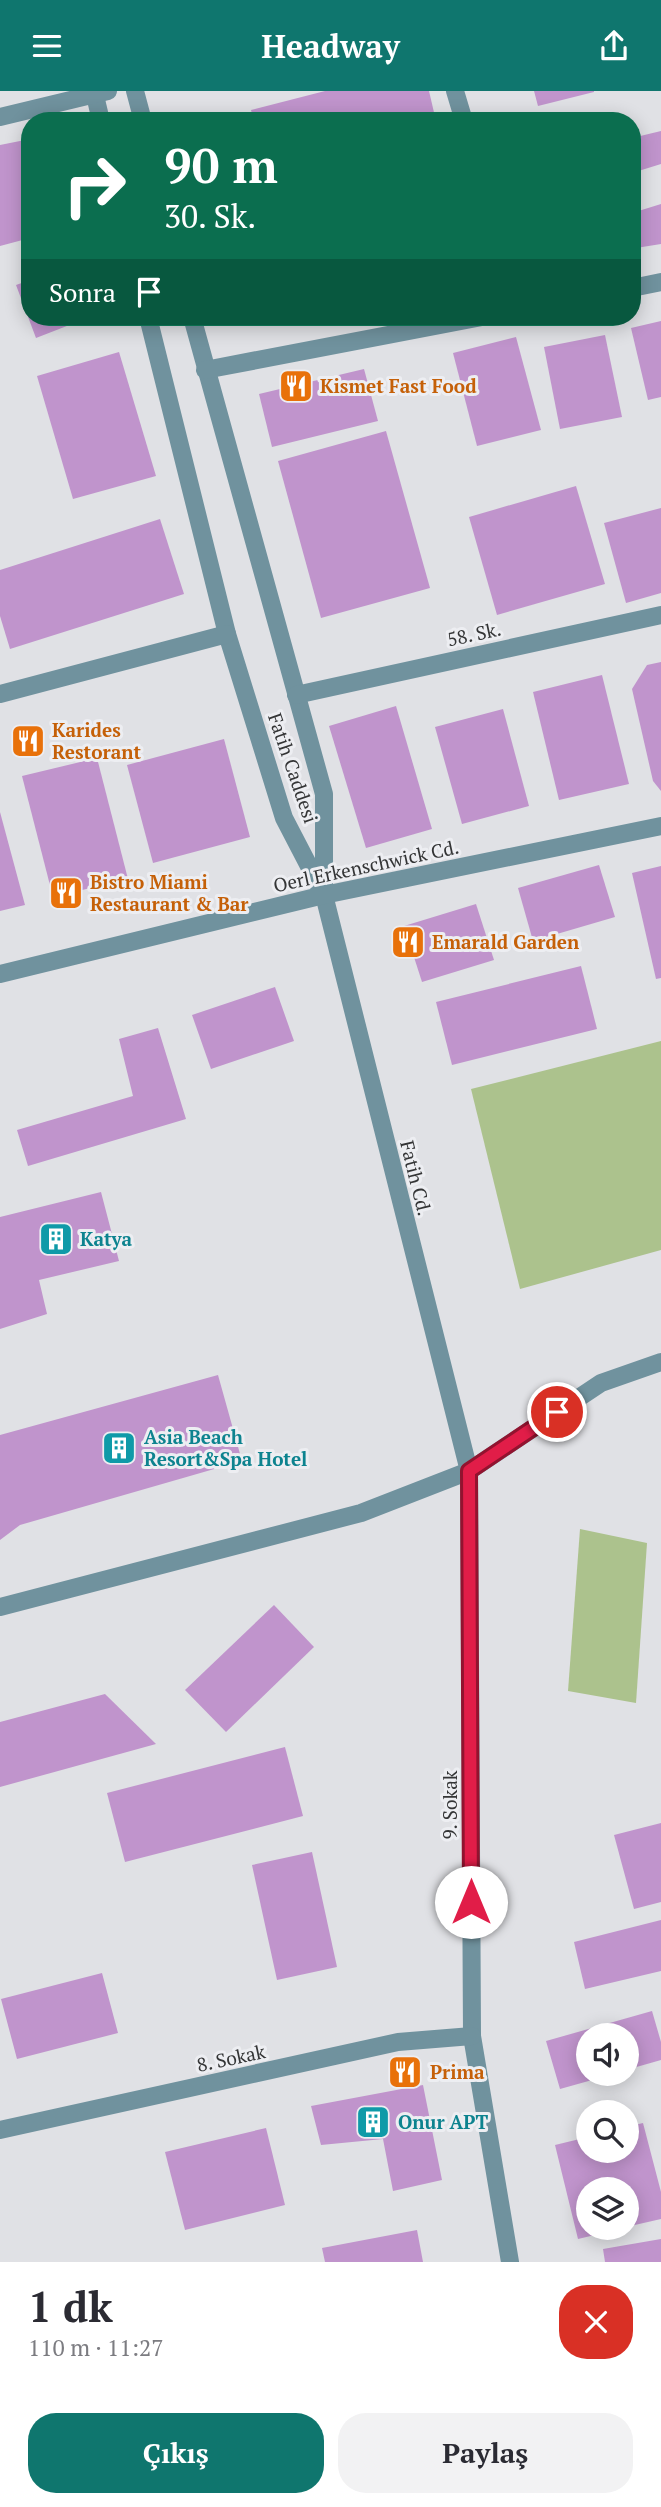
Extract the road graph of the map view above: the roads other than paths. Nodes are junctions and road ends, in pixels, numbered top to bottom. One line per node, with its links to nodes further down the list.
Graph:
1 (135, 91): 5 (street)
2 (455, 91): 6 (street)
3 (99, 92): 4 (street); 7 (street)
4 (100, 112)
5 (141, 112)
6 (461, 112)
7 (0, 117)
8 (661, 282): 9 (street)
9 (641, 286)
10 (150, 326): 15 (street, Fatih Caddesi)
11 (194, 326): 13 (street, Fatih Caddesi)
12 (435, 326): 13 (street)
13 (205, 370): 17 (street, Fatih Caddesi)
14 (661, 615): 17 (street, 58. Sk.)
15 (227, 634): 16 (street); 19 (street, Fatih Caddesi)
16 (0, 694)
17 (296, 695): 19 (street, Fatih Caddesi)
18 (661, 826): 19 (street, Oerl Erkenschwick Cd.)
19 (324, 895): 20 (street, Oerl Erkenschwick Cd.); 22 (street, Fatih Cd.)
20 (0, 974)
21 (661, 1362): 22 (street)
22 (469, 1471): 23 (street); 24 (street, 9. Sokak)
23 (0, 1607)
24 (472, 2036): 25 (street, 8. Sokak); 26 (street, 9. Sokak)
25 (0, 2130)
26 (510, 2262)

